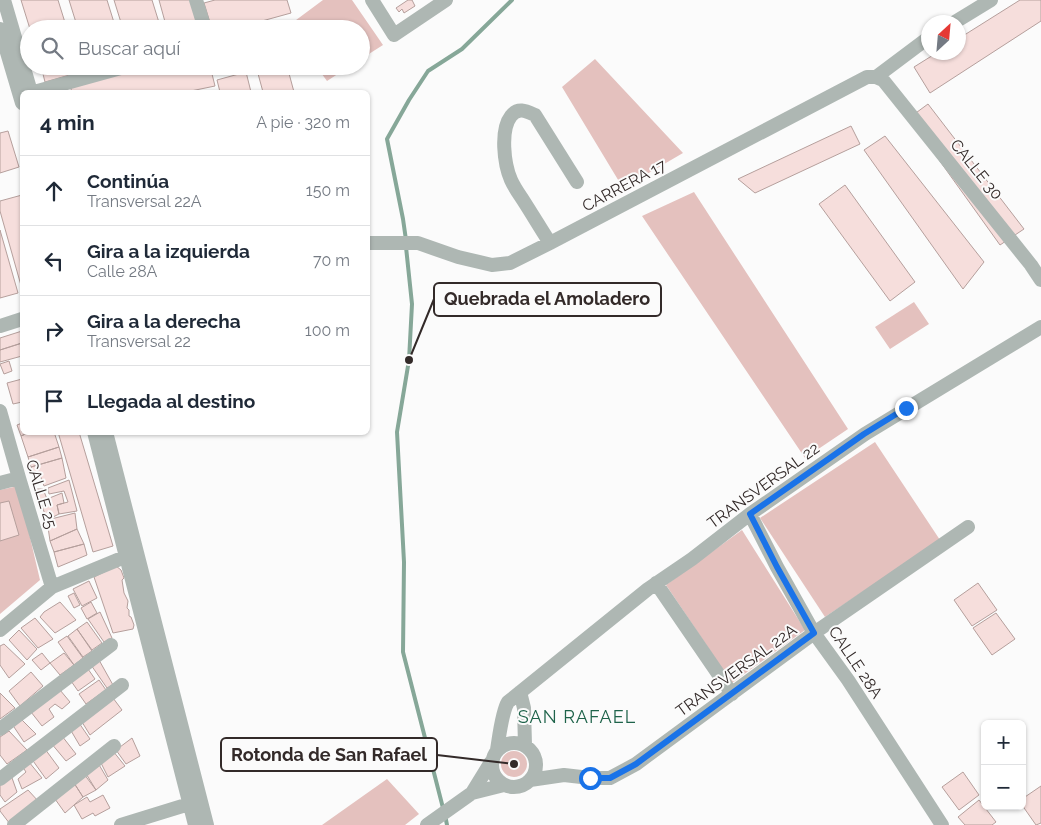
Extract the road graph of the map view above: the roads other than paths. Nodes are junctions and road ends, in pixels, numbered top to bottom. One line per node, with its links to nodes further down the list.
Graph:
1 (4, 0): 10 (street)
2 (198, 0): 7 (street)
3 (372, 0): 4 (street)
4 (446, 0)
5 (991, 0): 6 (street)
6 (966, 15)
7 (202, 20)
8 (0, 29): 16 (street)
9 (921, 44): 13 (street)
10 (20, 53)
11 (27, 75): 14 (street)
12 (95, 75): 15 (street)
13 (880, 79): 19 (street, CARRERA 17); 20 (street, CALLE 30)
14 (31, 90)
15 (39, 90)
16 (20, 96)
17 (577, 182): 19 (street)
18 (370, 243): 19 (street, CARRERA 17)
19 (550, 243)
20 (1041, 280)
21 (20, 320): 22 (street)
22 (0, 326)
23 (1041, 327): 29 (street, TRANSVERSAL 22)
24 (0, 411): 27 (street, CALLE 25)
25 (95, 435): 31 (street)
26 (107, 435): 55 (street)
27 (19, 478): 28 (street); 33 (street, CALLE 25)
28 (0, 482)
29 (750, 514): 32 (street, TRANSVERSAL 22); 35 (street, CALLE 28A)
30 (968, 527): 35 (street, TRANSVERSAL 22A)
31 (126, 556): 33 (street); 50 (street)
32 (656, 583): 38 (street, TRANSVERSAL 22); 39 (street)
33 (52, 587): 34 (street)
34 (0, 630)
35 (814, 633): 39 (street, TRANSVERSAL 22A); 56 (street, CALLE 28A)
36 (111, 645): 40 (street)
37 (122, 685): 46 (street)
38 (520, 692): 41 (street); 43 (street, TRANSVERSAL 22)
39 (732, 694): 45 (street, TRANSVERSAL 22A)
40 (0, 729)
41 (525, 745): 43 (street); 44 (street)
42 (114, 746): 52 (street)
43 (494, 756): 48 (street); 49 (street, TRANSVERSAL 22)
44 (536, 760): 45 (street); 47 (street)
45 (564, 775): 47 (street)
46 (0, 779)
47 (530, 780): 48 (street)
48 (504, 785): 49 (street)
49 (472, 793): 51 (street)
50 (189, 804): 53 (street); 54 (street)
51 (429, 823)
52 (14, 825)
53 (121, 825)
54 (194, 825)
55 (208, 825)
56 (942, 825)

